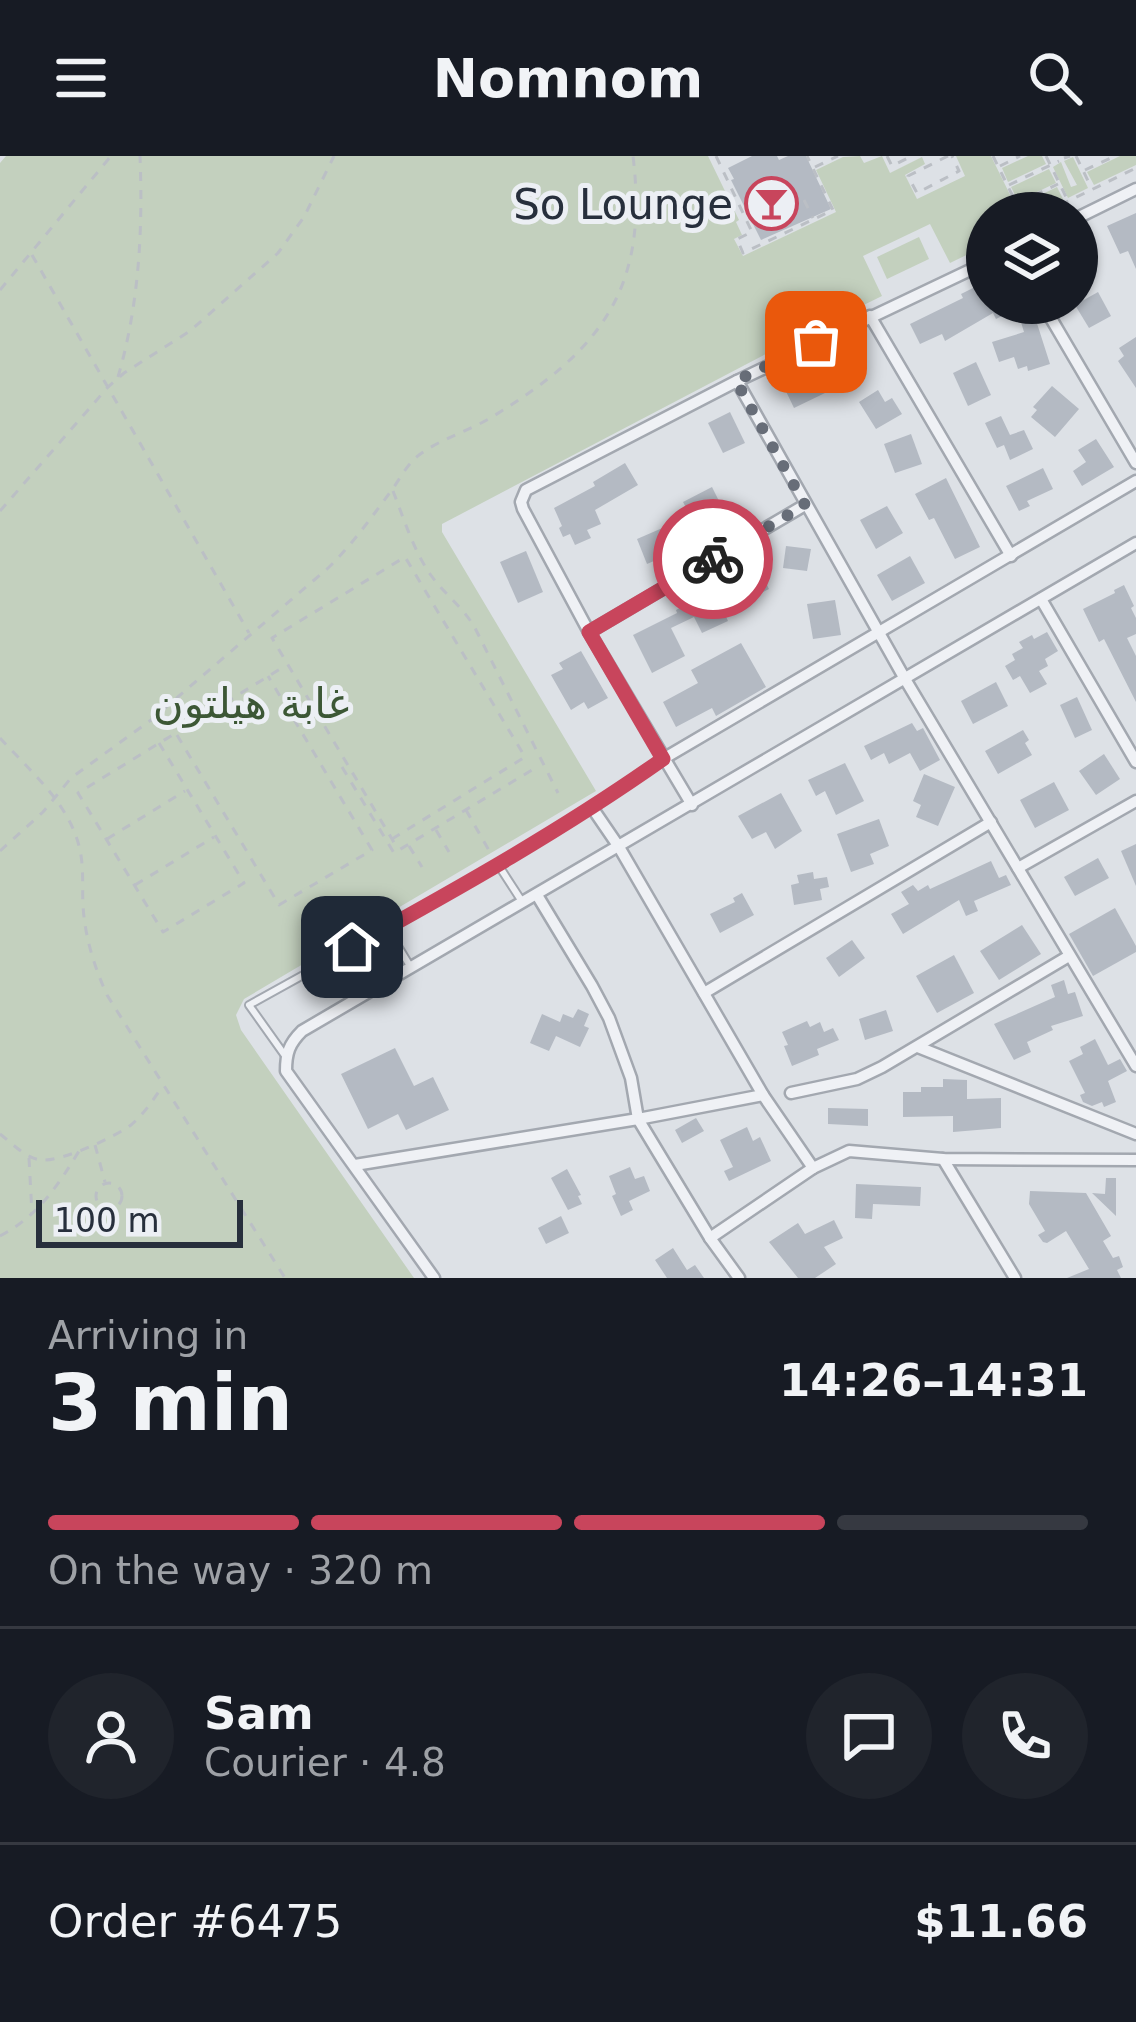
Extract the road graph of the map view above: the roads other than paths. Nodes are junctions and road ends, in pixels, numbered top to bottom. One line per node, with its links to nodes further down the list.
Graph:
1 (1136, 189): 2 (street)
2 (1098, 208)
3 (966, 272): 5 (street)
4 (802, 316): 7 (lane)
5 (870, 316): 7 (street); 13 (street)
6 (1054, 324): 9 (street)
7 (816, 342): 8 (street)
8 (736, 381): 11 (street); 15 (street)
9 (1136, 463)
10 (1136, 481): 13 (street)
11 (805, 505): 15 (street); 16 (street)
12 (1136, 543): 14 (street)
13 (1011, 556): 16 (street)
14 (1041, 599): 17 (street); 19 (street)
15 (589, 632): 18 (street)
16 (878, 633): 17 (street); 18 (street)
17 (905, 679): 21 (street); 23 (street)
18 (663, 759): 21 (street); 22 (lane)
19 (1136, 762)
20 (1136, 801): 26 (street)
21 (692, 805): 24 (street)
22 (592, 809): 24 (street); 25 (lane)
23 (991, 822): 26 (street); 32 (street)
24 (619, 847): 27 (street); 32 (street)
25 (499, 865): 28 (lane); 29 (lane)
26 (1018, 868): 30 (street)
27 (537, 895): 28 (street); 38 (street)
28 (523, 903): 31 (street)
29 (387, 928): 31 (lane); 34 (lane)
30 (1069, 956): 33 (street); 35 (street)
31 (411, 968): 34 (street)
32 (704, 993): 37 (street)
33 (918, 1047): 36 (street); 39 (street)
34 (286, 1064): 42 (street)
35 (1136, 1066)
36 (791, 1093)
37 (764, 1095): 38 (street); 43 (street)
38 (638, 1119): 42 (street); 44 (street)
39 (1136, 1135)
40 (943, 1160): 41 (street); 43 (street); 47 (street)
41 (1136, 1160)
42 (355, 1166): 45 (street)
43 (813, 1168): 44 (street)
44 (710, 1238): 46 (street)
45 (434, 1278)
46 (739, 1278)
47 (1015, 1278)

